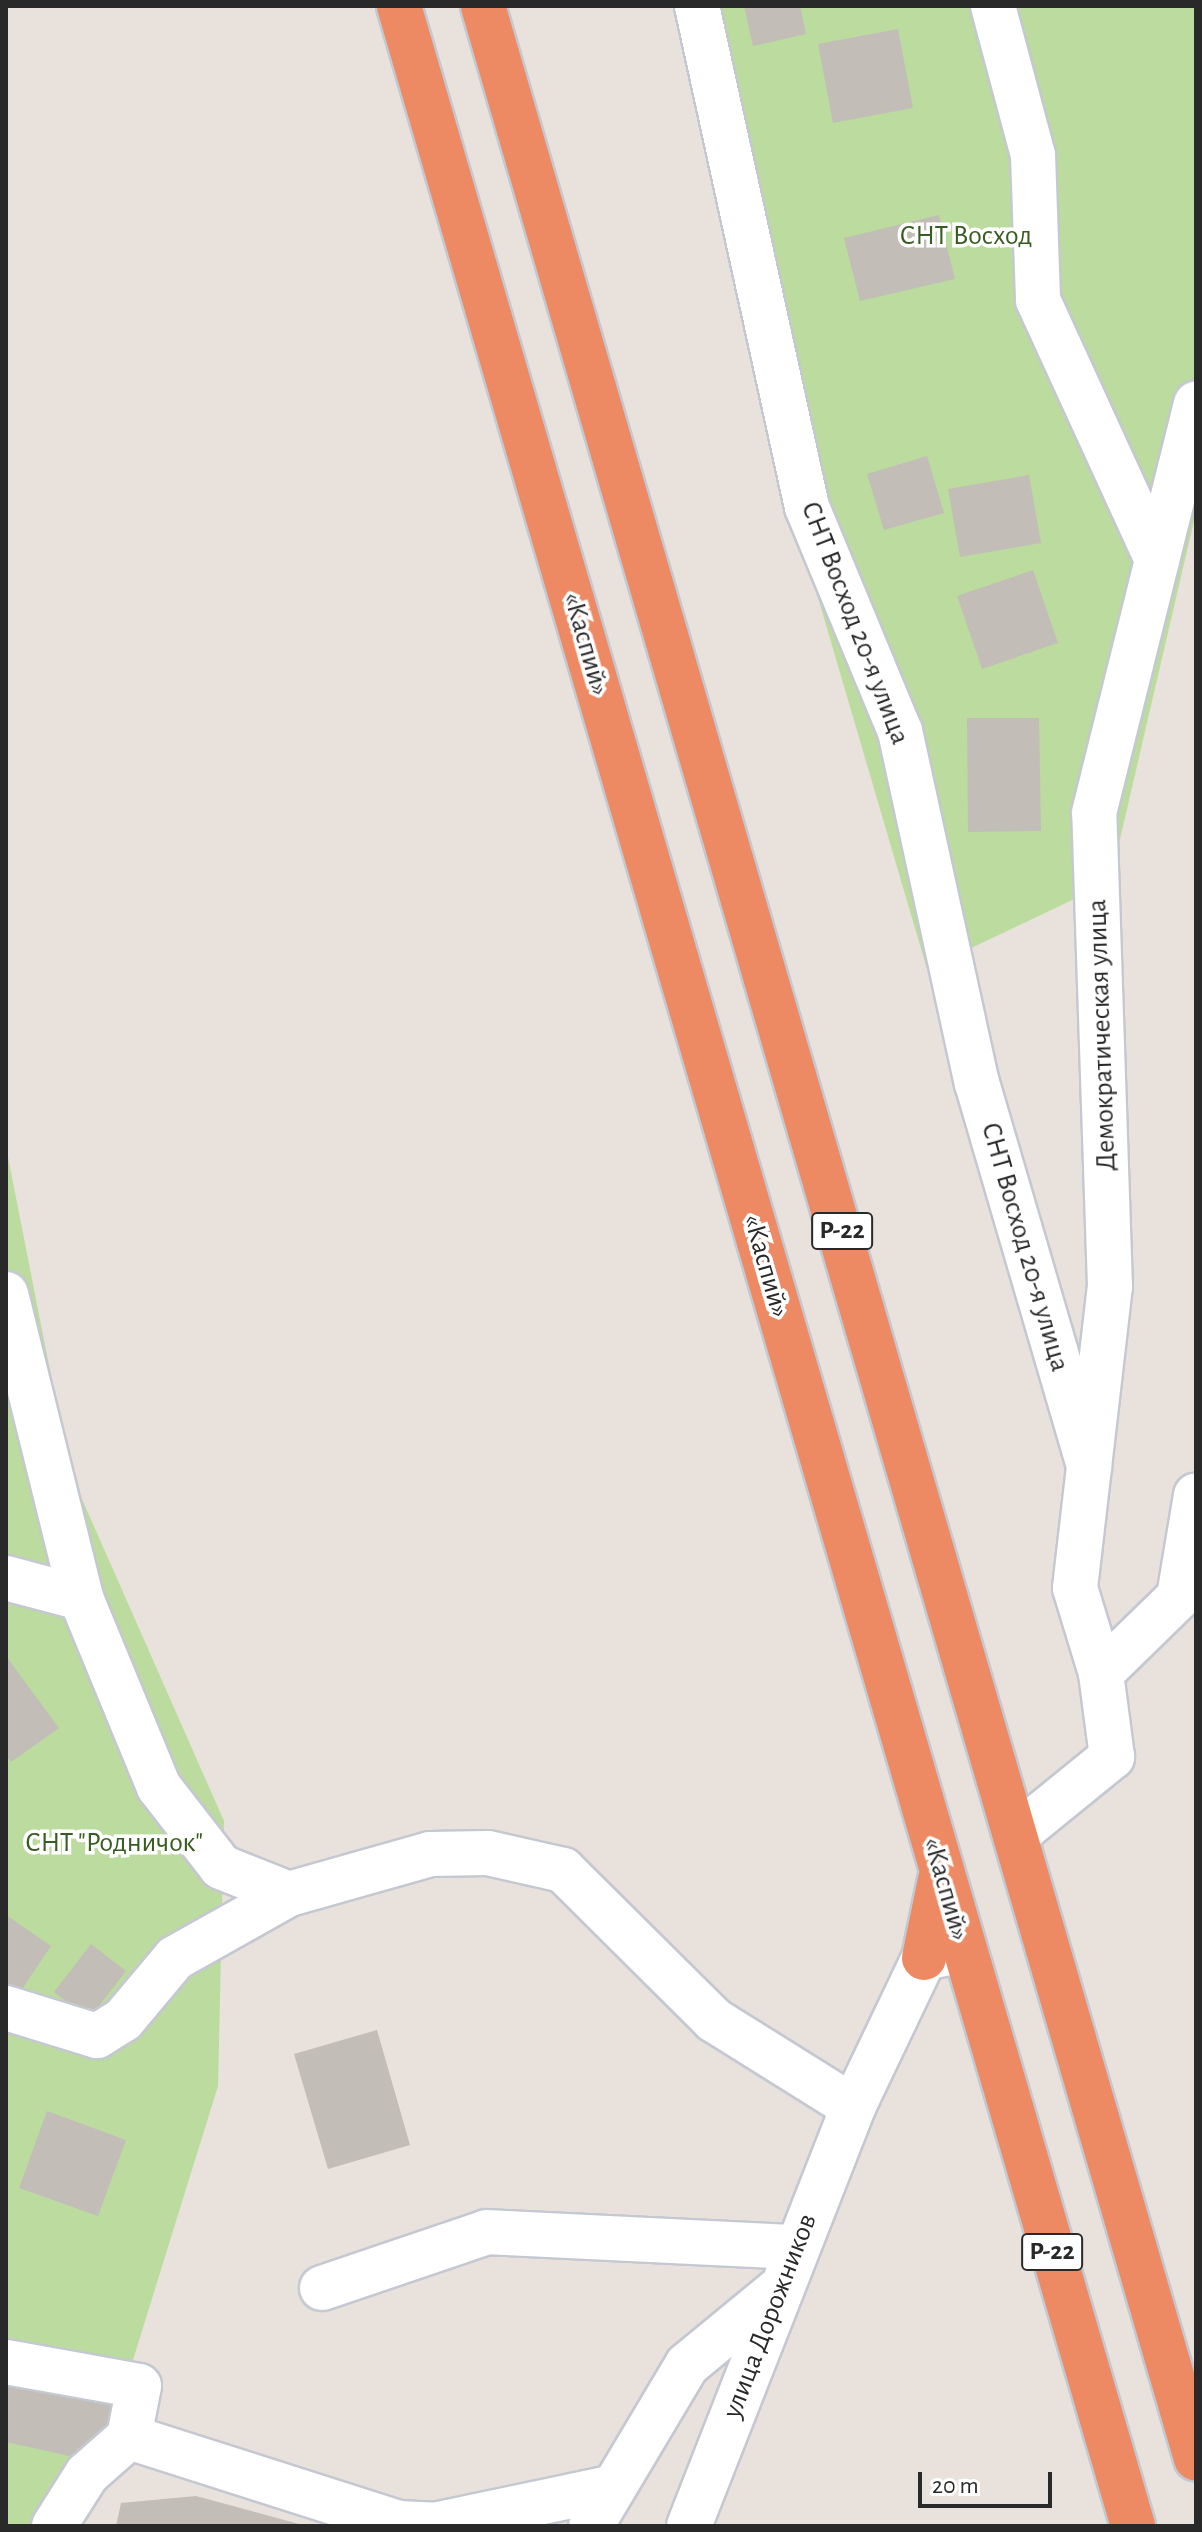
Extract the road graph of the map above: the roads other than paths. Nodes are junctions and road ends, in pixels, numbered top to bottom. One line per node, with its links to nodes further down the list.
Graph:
1 (399, 6): 15 (highway, «Каспий» / Р-22)
2 (483, 6): 13 (highway, Р-22)
3 (697, 6): 8 (street, СНТ Восход 20-я улица)
4 (993, 6): 6 (street)
5 (1196, 403): 6 (street, Демократическая улица)
6 (1157, 560): 8 (street, Демократическая улица)
7 (6, 1294): 11 (street)
8 (1089, 1467): 12 (street, Демократическая улица)
9 (1196, 1495): 12 (street)
10 (6, 1578): 11 (street)
11 (81, 1598): 14 (street)
12 (1101, 1673): 13 (street, Демократическая улица)
13 (1016, 1835): 23 (highway, Р-22)
14 (289, 1894): 16 (street); 17 (street)
15 (944, 1954): 17 (street, улица Дорожников); 28 (highway, «Каспий» / Р-22)
16 (6, 2008)
17 (853, 2107): 18 (street, улица Дорожников)
18 (795, 2247): 19 (street); 20 (street, улица Дорожников)
19 (322, 2288)
20 (778, 2290): 24 (street); 27 (street, улица Дорожников)
21 (6, 2362): 22 (street)
22 (129, 2437): 24 (street); 25 (street)
23 (1196, 2458)
24 (614, 2487): 26 (street)
25 (54, 2526)
26 (591, 2526)
27 (689, 2526)
28 (1133, 2526)

